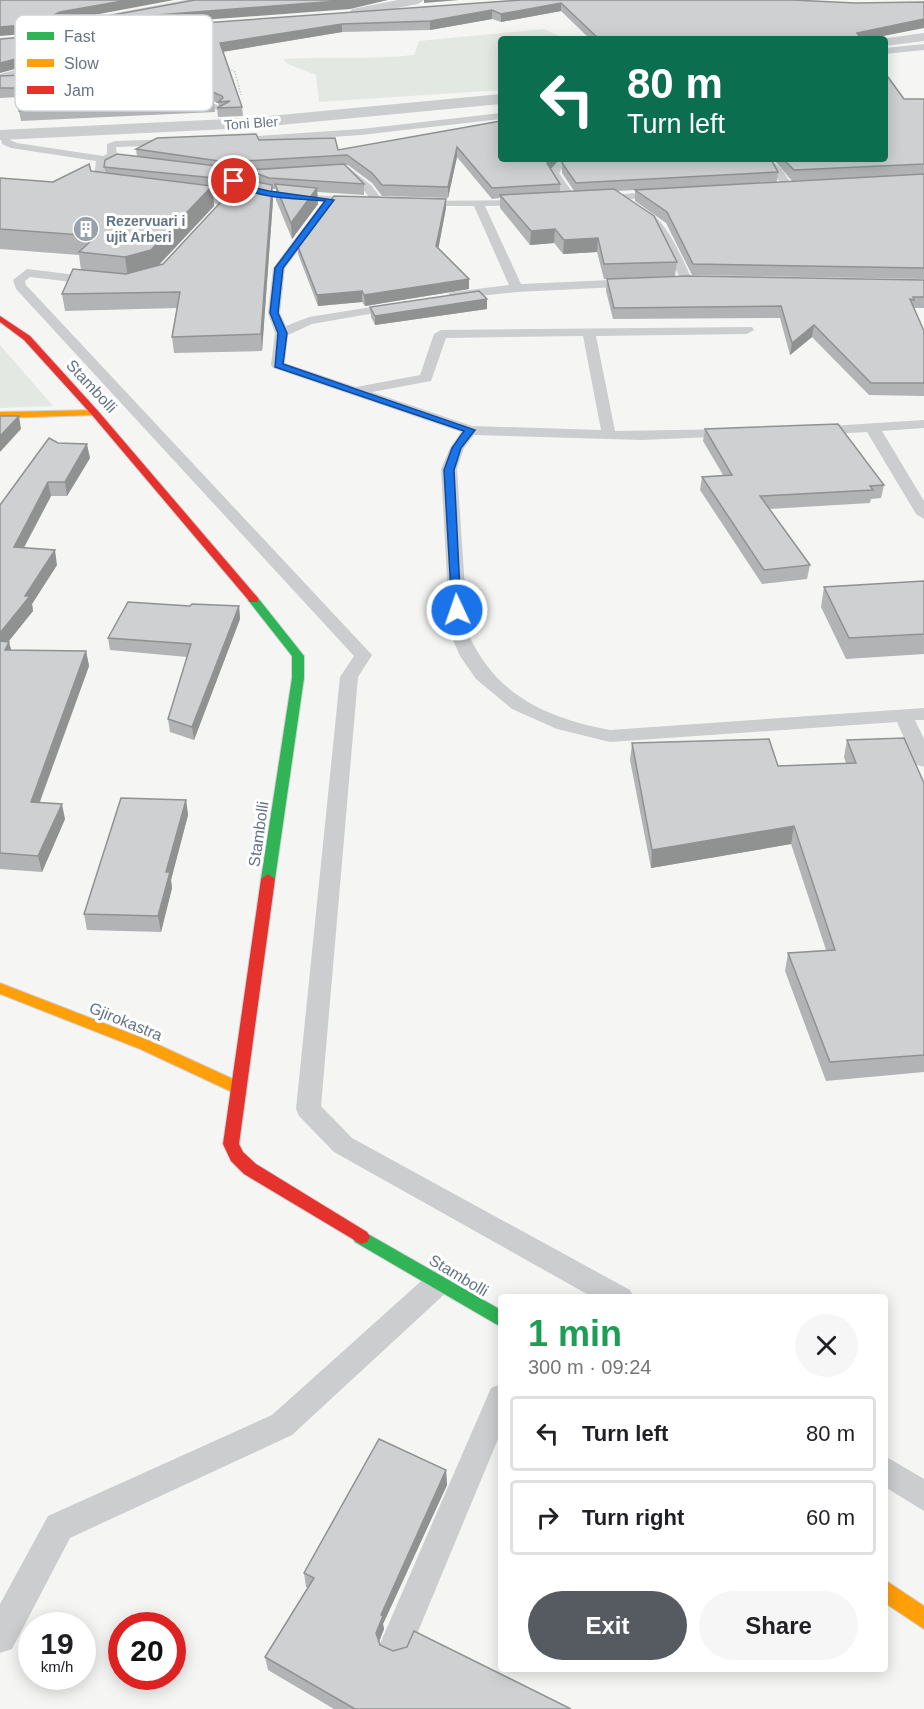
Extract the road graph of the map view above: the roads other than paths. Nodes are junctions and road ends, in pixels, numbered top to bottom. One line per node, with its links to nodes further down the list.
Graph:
1 (207, 0): 4 (street)
2 (423, 4): 3 (street)
3 (351, 13)
4 (126, 15)
5 (240, 23): 6 (street)
6 (213, 26)
7 (924, 37): 10 (street)
8 (15, 41): 9 (street)
9 (0, 42)
10 (888, 42)
11 (924, 47): 12 (lane)
12 (888, 51)
13 (498, 99): 17 (street, Toni Bler)
14 (213, 106): 15 (lane)
15 (217, 107)
16 (498, 116): 18 (lane)
17 (1, 135): 18 (lane)
18 (104, 160): 21 (lane); 25 (lane)
19 (568, 162): 28 (lane)
20 (767, 162): 24 (lane)
21 (128, 164)
22 (325, 171): 31 (lane)
23 (234, 181): 29 (lane)
24 (787, 185)
25 (128, 190)
26 (676, 193): 28 (lane)
27 (172, 194): 33 (lane)
28 (618, 198): 36 (lane)
29 (330, 200): 31 (lane); 43 (lane)
30 (539, 201): 32 (lane)
31 (389, 202): 32 (lane)
32 (479, 204): 37 (lane)
33 (196, 236)
34 (112, 282): 60 (lane)
35 (653, 282): 37 (lane)
36 (722, 282)
37 (517, 288): 38 (lane)
38 (436, 299)
39 (416, 302): 43 (lane)
40 (0, 318): 45 (street, Stambolli)
41 (747, 330): 42 (lane)
42 (589, 332): 44 (lane); 52 (lane)
43 (282, 333): 44 (lane)
44 (354, 391): 49 (lane)
45 (95, 413): 46 (street); 58 (street, Stambolli)
46 (0, 415)
47 (924, 424): 48 (lane)
48 (873, 429): 50 (lane); 53 (lane)
49 (470, 430): 52 (lane); 55 (lane)
50 (804, 431)
51 (746, 433): 52 (lane)
52 (609, 435)
53 (924, 514)
54 (924, 714): 55 (lane)
55 (904, 716): 56 (lane)
56 (924, 761)
57 (0, 988): 58 (street, Gjirokastra)
58 (238, 1088): 59 (street, Stambolli)
59 (439, 1282): 61 (street, Stambolli); 67 (lane)
60 (613, 1294)
61 (498, 1317)
62 (498, 1404): 68 (lane)
63 (888, 1472): 64 (lane)
64 (924, 1496)
65 (888, 1592): 66 (street)
66 (924, 1619)
67 (0, 1637)
68 (395, 1646)

